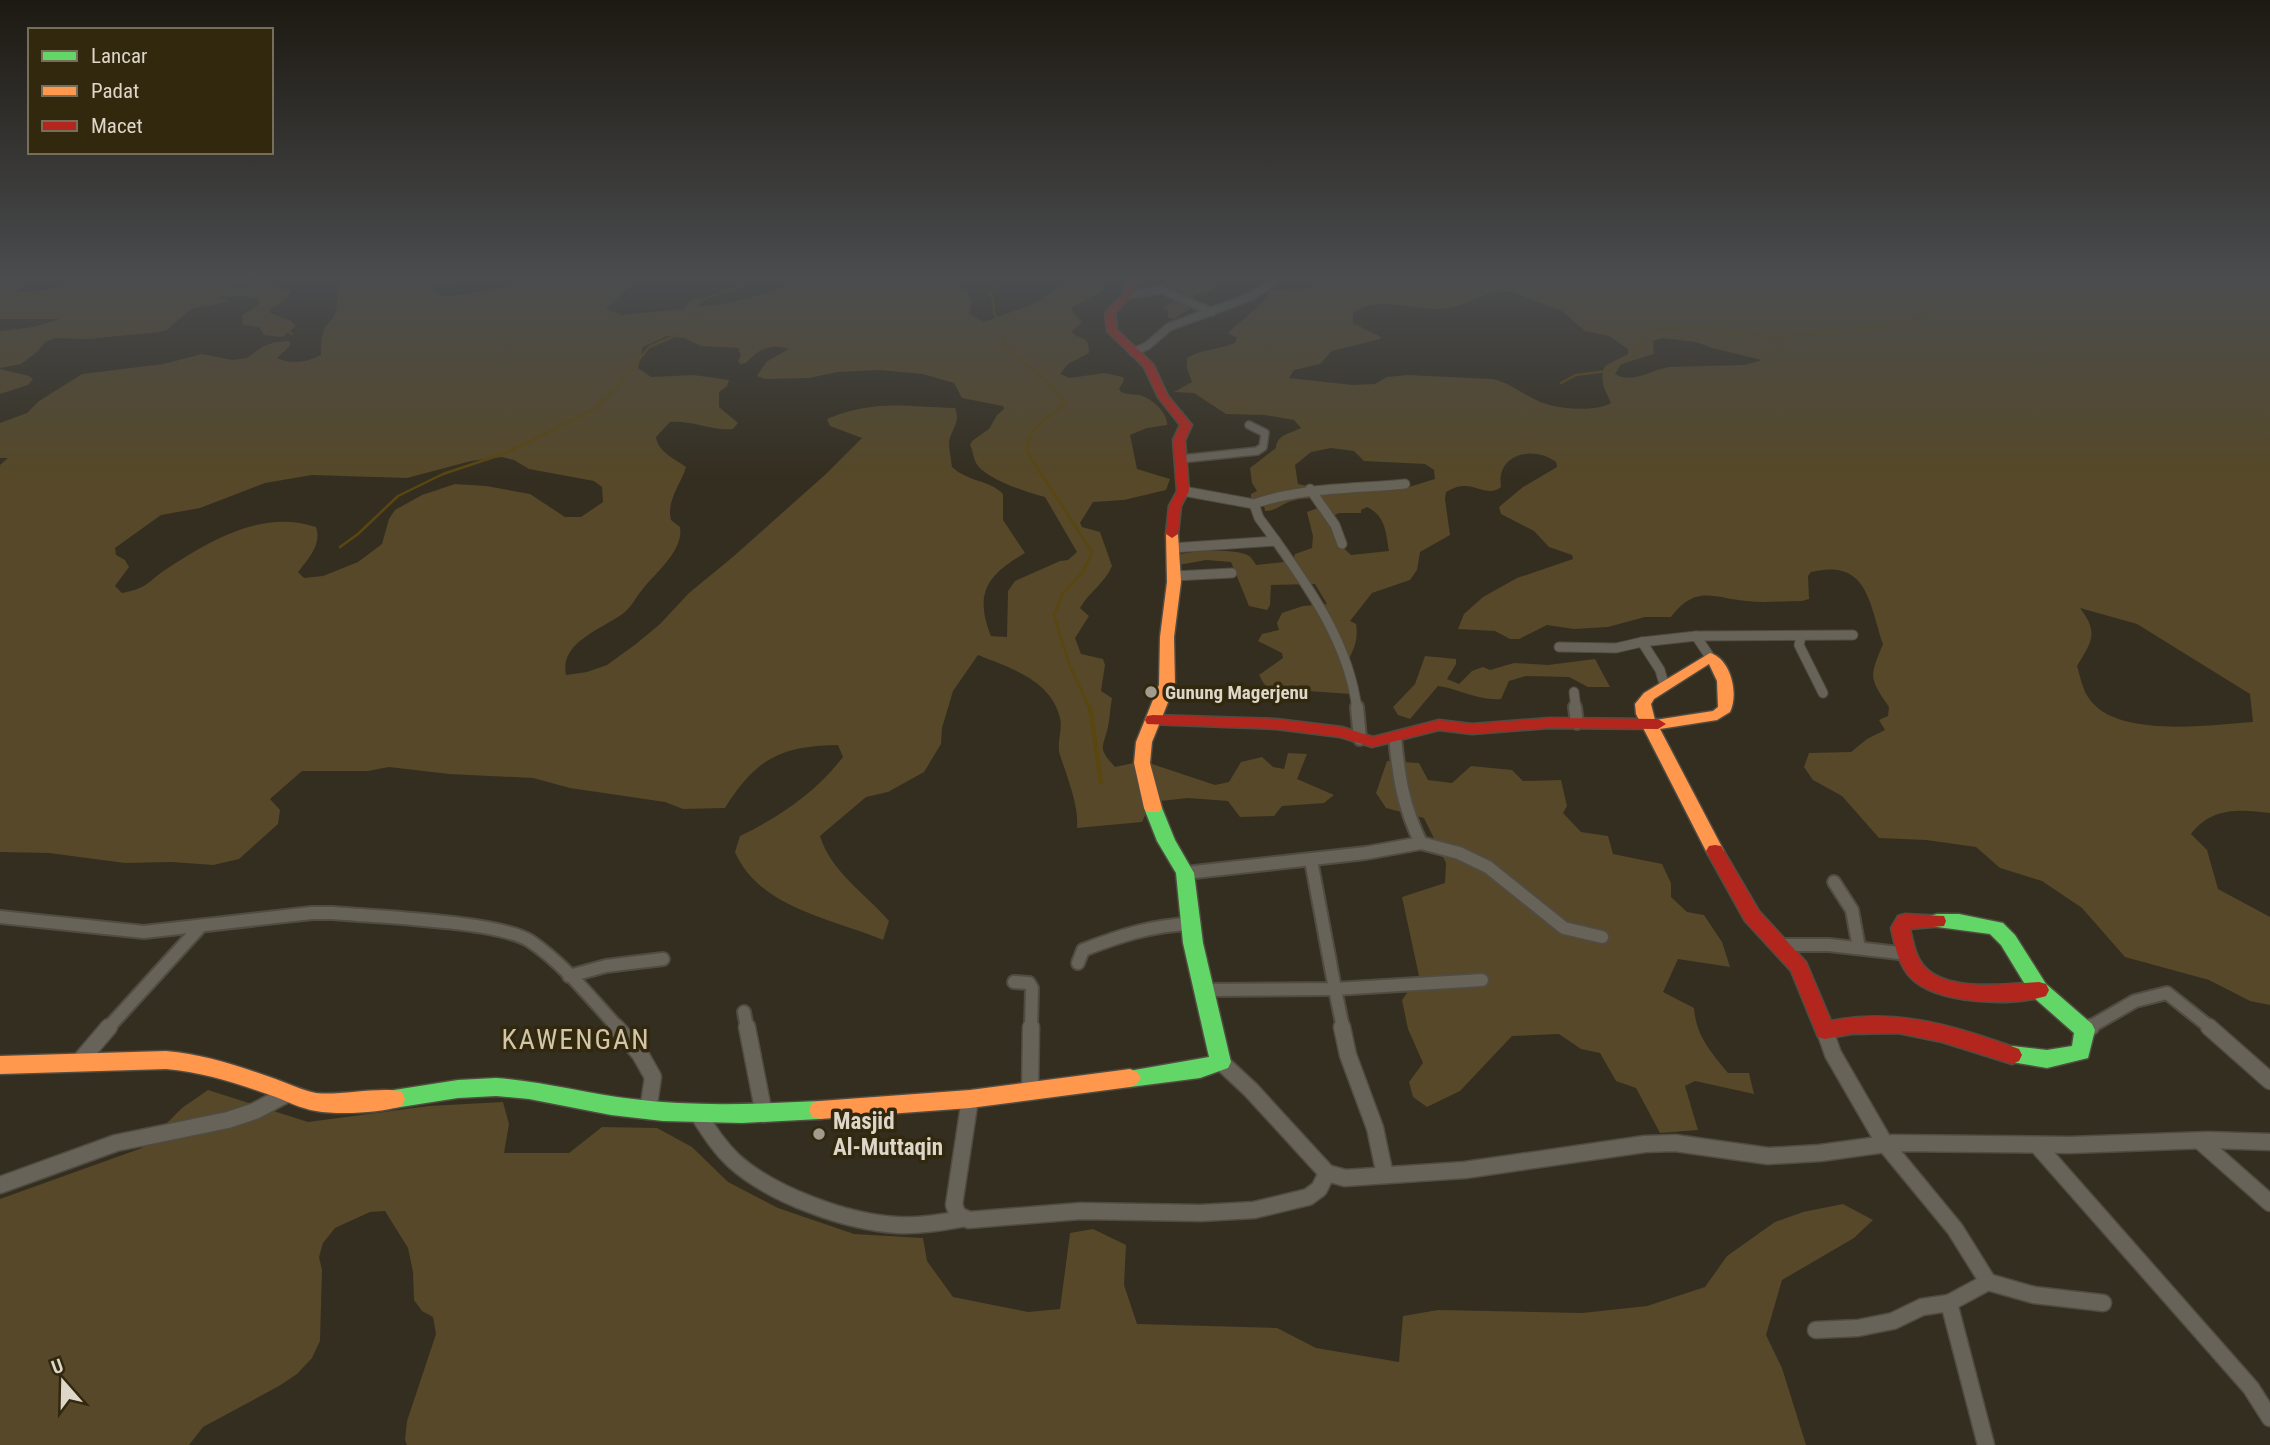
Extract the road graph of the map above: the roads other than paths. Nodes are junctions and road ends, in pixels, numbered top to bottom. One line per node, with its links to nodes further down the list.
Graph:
1 (1124, 343): 3 (main road)
2 (1150, 343): 3 (street)
3 (1133, 352): 5 (main road)
4 (1249, 425): 5 (street)
5 (1181, 459): 8 (main road)
6 (1405, 484): 7 (street)
7 (1310, 489): 9 (street); 11 (street)
8 (1183, 491): 9 (street); 12 (main road)
9 (1254, 504): 10 (street)
10 (1276, 541): 12 (street); 27 (street)
11 (1342, 544)
12 (1171, 548): 14 (main road)
13 (1232, 573): 14 (street)
14 (1174, 576): 24 (main road)
15 (1853, 635): 17 (street)
16 (1696, 636): 17 (street); 18 (street); 20 (street)
17 (1801, 637): 23 (street)
18 (1642, 642): 19 (street); 21 (street)
19 (1559, 647)
20 (1710, 657): 21 (main road); 26 (main road)
21 (1664, 684): 26 (main road)
22 (1574, 692): 25 (street)
23 (1823, 693)
24 (1153, 720): 27 (main road); 31 (main road)
25 (1577, 723): 26 (main road); 28 (main road)
26 (1652, 725): 37 (main road)
27 (1360, 738): 28 (main road)
28 (1395, 738): 29 (street)
29 (1421, 843): 30 (street); 36 (street)
30 (1311, 860): 31 (street); 45 (street)
31 (1185, 873): 34 (main road)
32 (1834, 882): 38 (street)
33 (0, 917): 35 (street)
34 (1191, 925): 41 (street); 46 (main road)
35 (200, 927): 42 (street); 51 (street)
36 (1602, 937)
37 (1780, 945): 38 (street); 50 (main road)
38 (1859, 948): 39 (street)
39 (1908, 954): 47 (main road); 47 (main road)
40 (663, 959): 42 (street)
41 (1078, 962)
42 (569, 976): 58 (street)
43 (1482, 979): 45 (street)
44 (1014, 982): 55 (street)
45 (1335, 989): 46 (street); 66 (street)
46 (1204, 990): 52 (main road)
47 (2039, 990): 49 (main road)
48 (744, 1012): 60 (street)
49 (2085, 1030): 50 (main road); 54 (street)
50 (1825, 1031): 63 (street)
51 (80, 1061): 53 (main road); 56 (main road)
52 (1221, 1062): 55 (main road); 65 (street)
53 (0, 1065)
54 (2270, 1081)
55 (1030, 1092): 57 (main road)
56 (287, 1094): 58 (main road); 67 (street)
57 (970, 1099): 60 (main road); 69 (street)
58 (648, 1111): 59 (main road)
59 (698, 1114): 60 (main road); 69 (street)
60 (764, 1114)
61 (2200, 1140): 62 (street); 64 (street); 68 (street)
62 (2270, 1142)
63 (1885, 1144): 64 (street); 66 (street); 70 (street)
64 (2037, 1145): 74 (street)
65 (1326, 1173): 66 (street); 69 (street)
66 (1385, 1175)
67 (0, 1185)
68 (2270, 1203)
69 (961, 1219)
70 (1988, 1282): 71 (street); 72 (street)
71 (1949, 1303): 73 (street); 75 (street)
72 (2103, 1303)
73 (1816, 1331)
74 (2270, 1418)
75 (1986, 1445)

